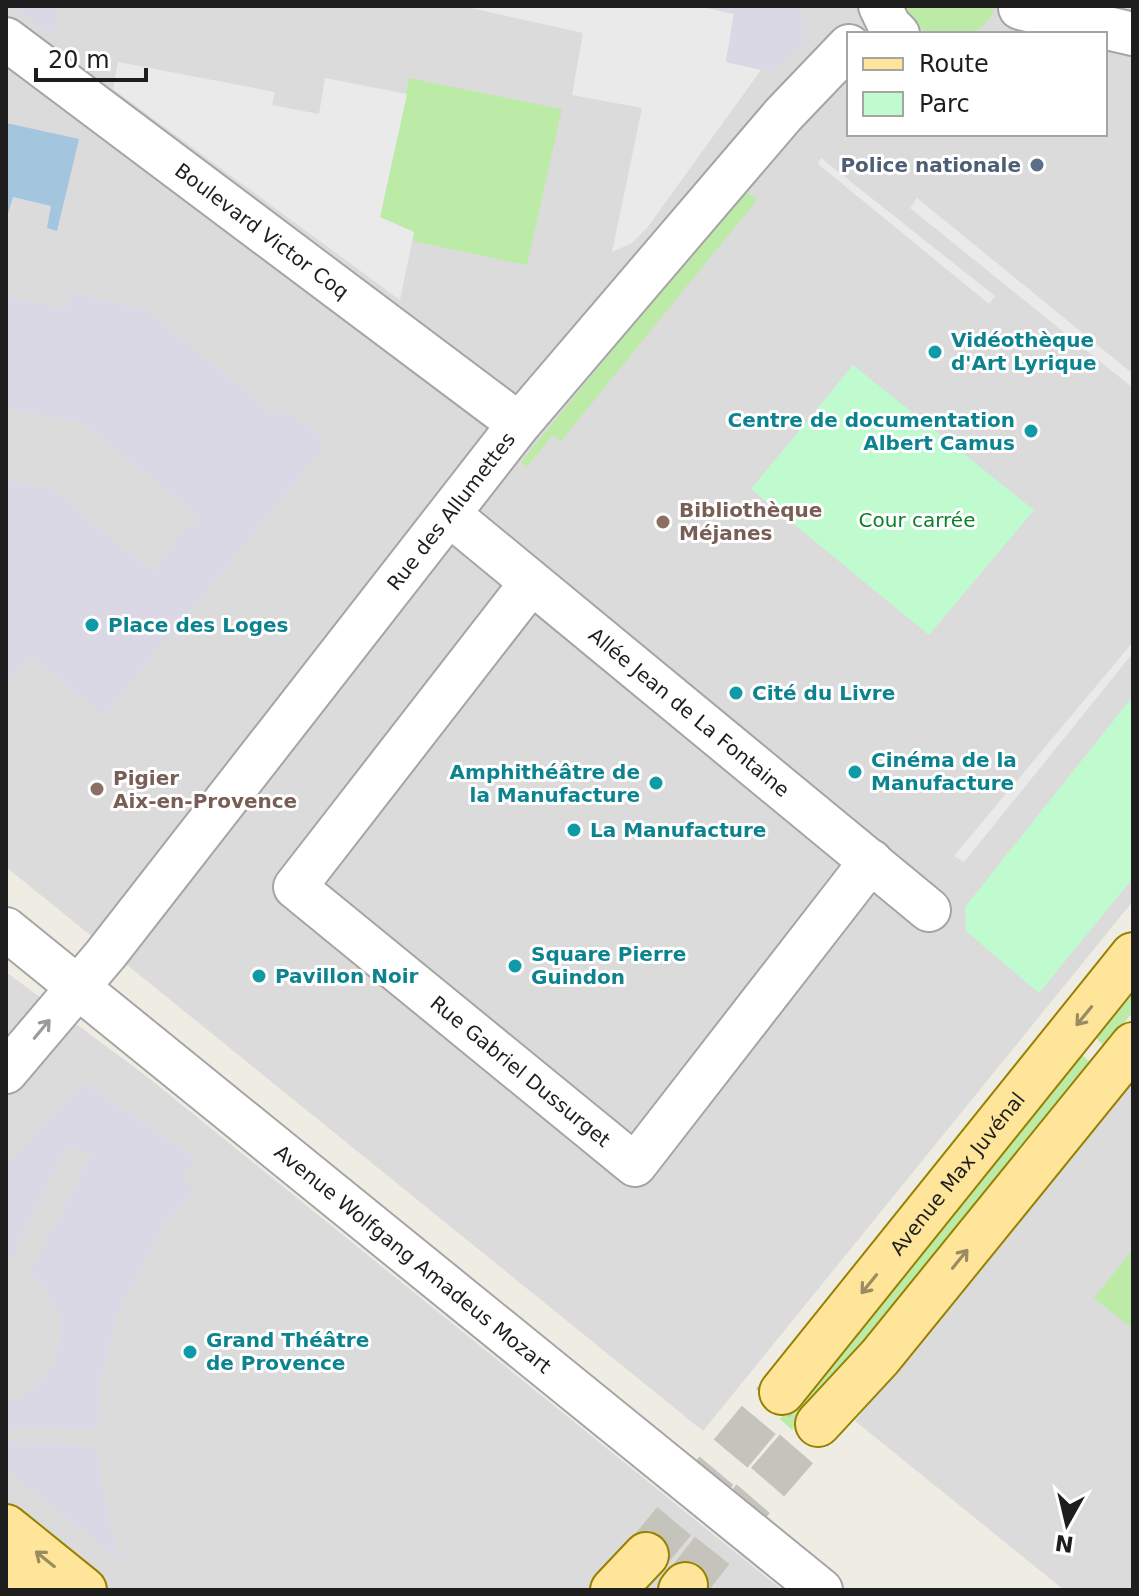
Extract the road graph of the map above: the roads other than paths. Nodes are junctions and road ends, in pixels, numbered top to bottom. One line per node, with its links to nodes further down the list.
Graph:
1 (1014, 16): 2 (street)
2 (1133, 34)
3 (6, 39): 5 (street, Boulevard Victor Coq)
4 (847, 50): 5 (street, Rue des Allumettes)
5 (519, 424): 6 (street, Rue des Allumettes)
6 (450, 515): 7 (street, Allée Jean de La Fontaine); 12 (street, Rue des Allumettes)
7 (531, 583): 8 (street, Allée Jean de La Fontaine); 8 (street, Rue Gabriel Dussurget)
8 (871, 861): 9 (street, Allée Jean de La Fontaine)
9 (929, 910)
10 (6, 929): 12 (street, Avenue Wolfgang Amadeus Mozart)
11 (1133, 955): 15 (main road, Avenue Max Juvénal, one-way to 15)
12 (79, 986): 14 (street, Rue des Allumettes, one-way to 12); 23 (street, Avenue Wolfgang Amadeus Mozart)
13 (1133, 1045): 16 (main road, one-way to 13)
14 (6, 1072)
15 (782, 1392)
16 (818, 1424)
17 (6, 1527): 21 (main road, one-way to 17)
18 (646, 1555): 22 (main road)
19 (6, 1571): 20 (main road)
20 (33, 1590)
21 (84, 1590)
22 (613, 1590)
23 (821, 1590)

